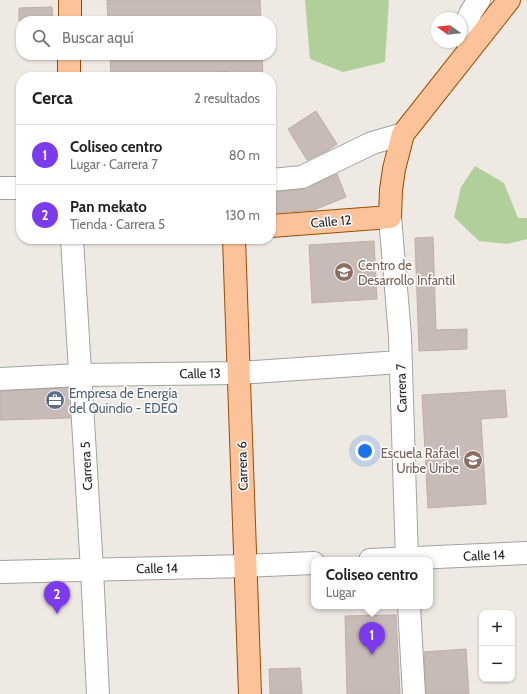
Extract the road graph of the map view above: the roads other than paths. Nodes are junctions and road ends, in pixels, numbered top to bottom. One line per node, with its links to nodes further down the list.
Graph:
1 (70, 0): 4 (main road)
2 (480, 0): 5 (street)
3 (509, 0): 8 (main road)
4 (70, 16)
5 (467, 22)
6 (457, 48): 8 (street)
7 (69, 60): 9 (main road)
8 (453, 71): 10 (main road)
9 (69, 72)
10 (403, 134): 11 (street); 14 (main road)
11 (276, 180)
12 (0, 188): 13 (street)
13 (16, 188)
14 (390, 216): 15 (main road, Calle 12); 18 (street, Carrera 7)
15 (276, 226)
16 (72, 244): 20 (street, Carrera 5)
17 (234, 244): 19 (main road, Carrera 6)
18 (400, 362): 19 (street, Calle 13); 23 (street, Carrera 7)
19 (239, 373): 20 (street, Calle 13); 26 (main road, Carrera 6)
20 (80, 375): 21 (street, Calle 13); 27 (street, Carrera 5)
21 (0, 379)
22 (527, 553): 24 (street, Calle 14)
23 (407, 557)
24 (433, 558)
25 (311, 563): 26 (street, Calle 14)
26 (245, 566): 27 (street, Calle 14); 31 (main road, Carrera 6)
27 (92, 570): 28 (street, Calle 14); 30 (street, Carrera 5)
28 (0, 572)
29 (410, 609): 32 (street)
30 (98, 694)
31 (250, 694)
32 (414, 694)

